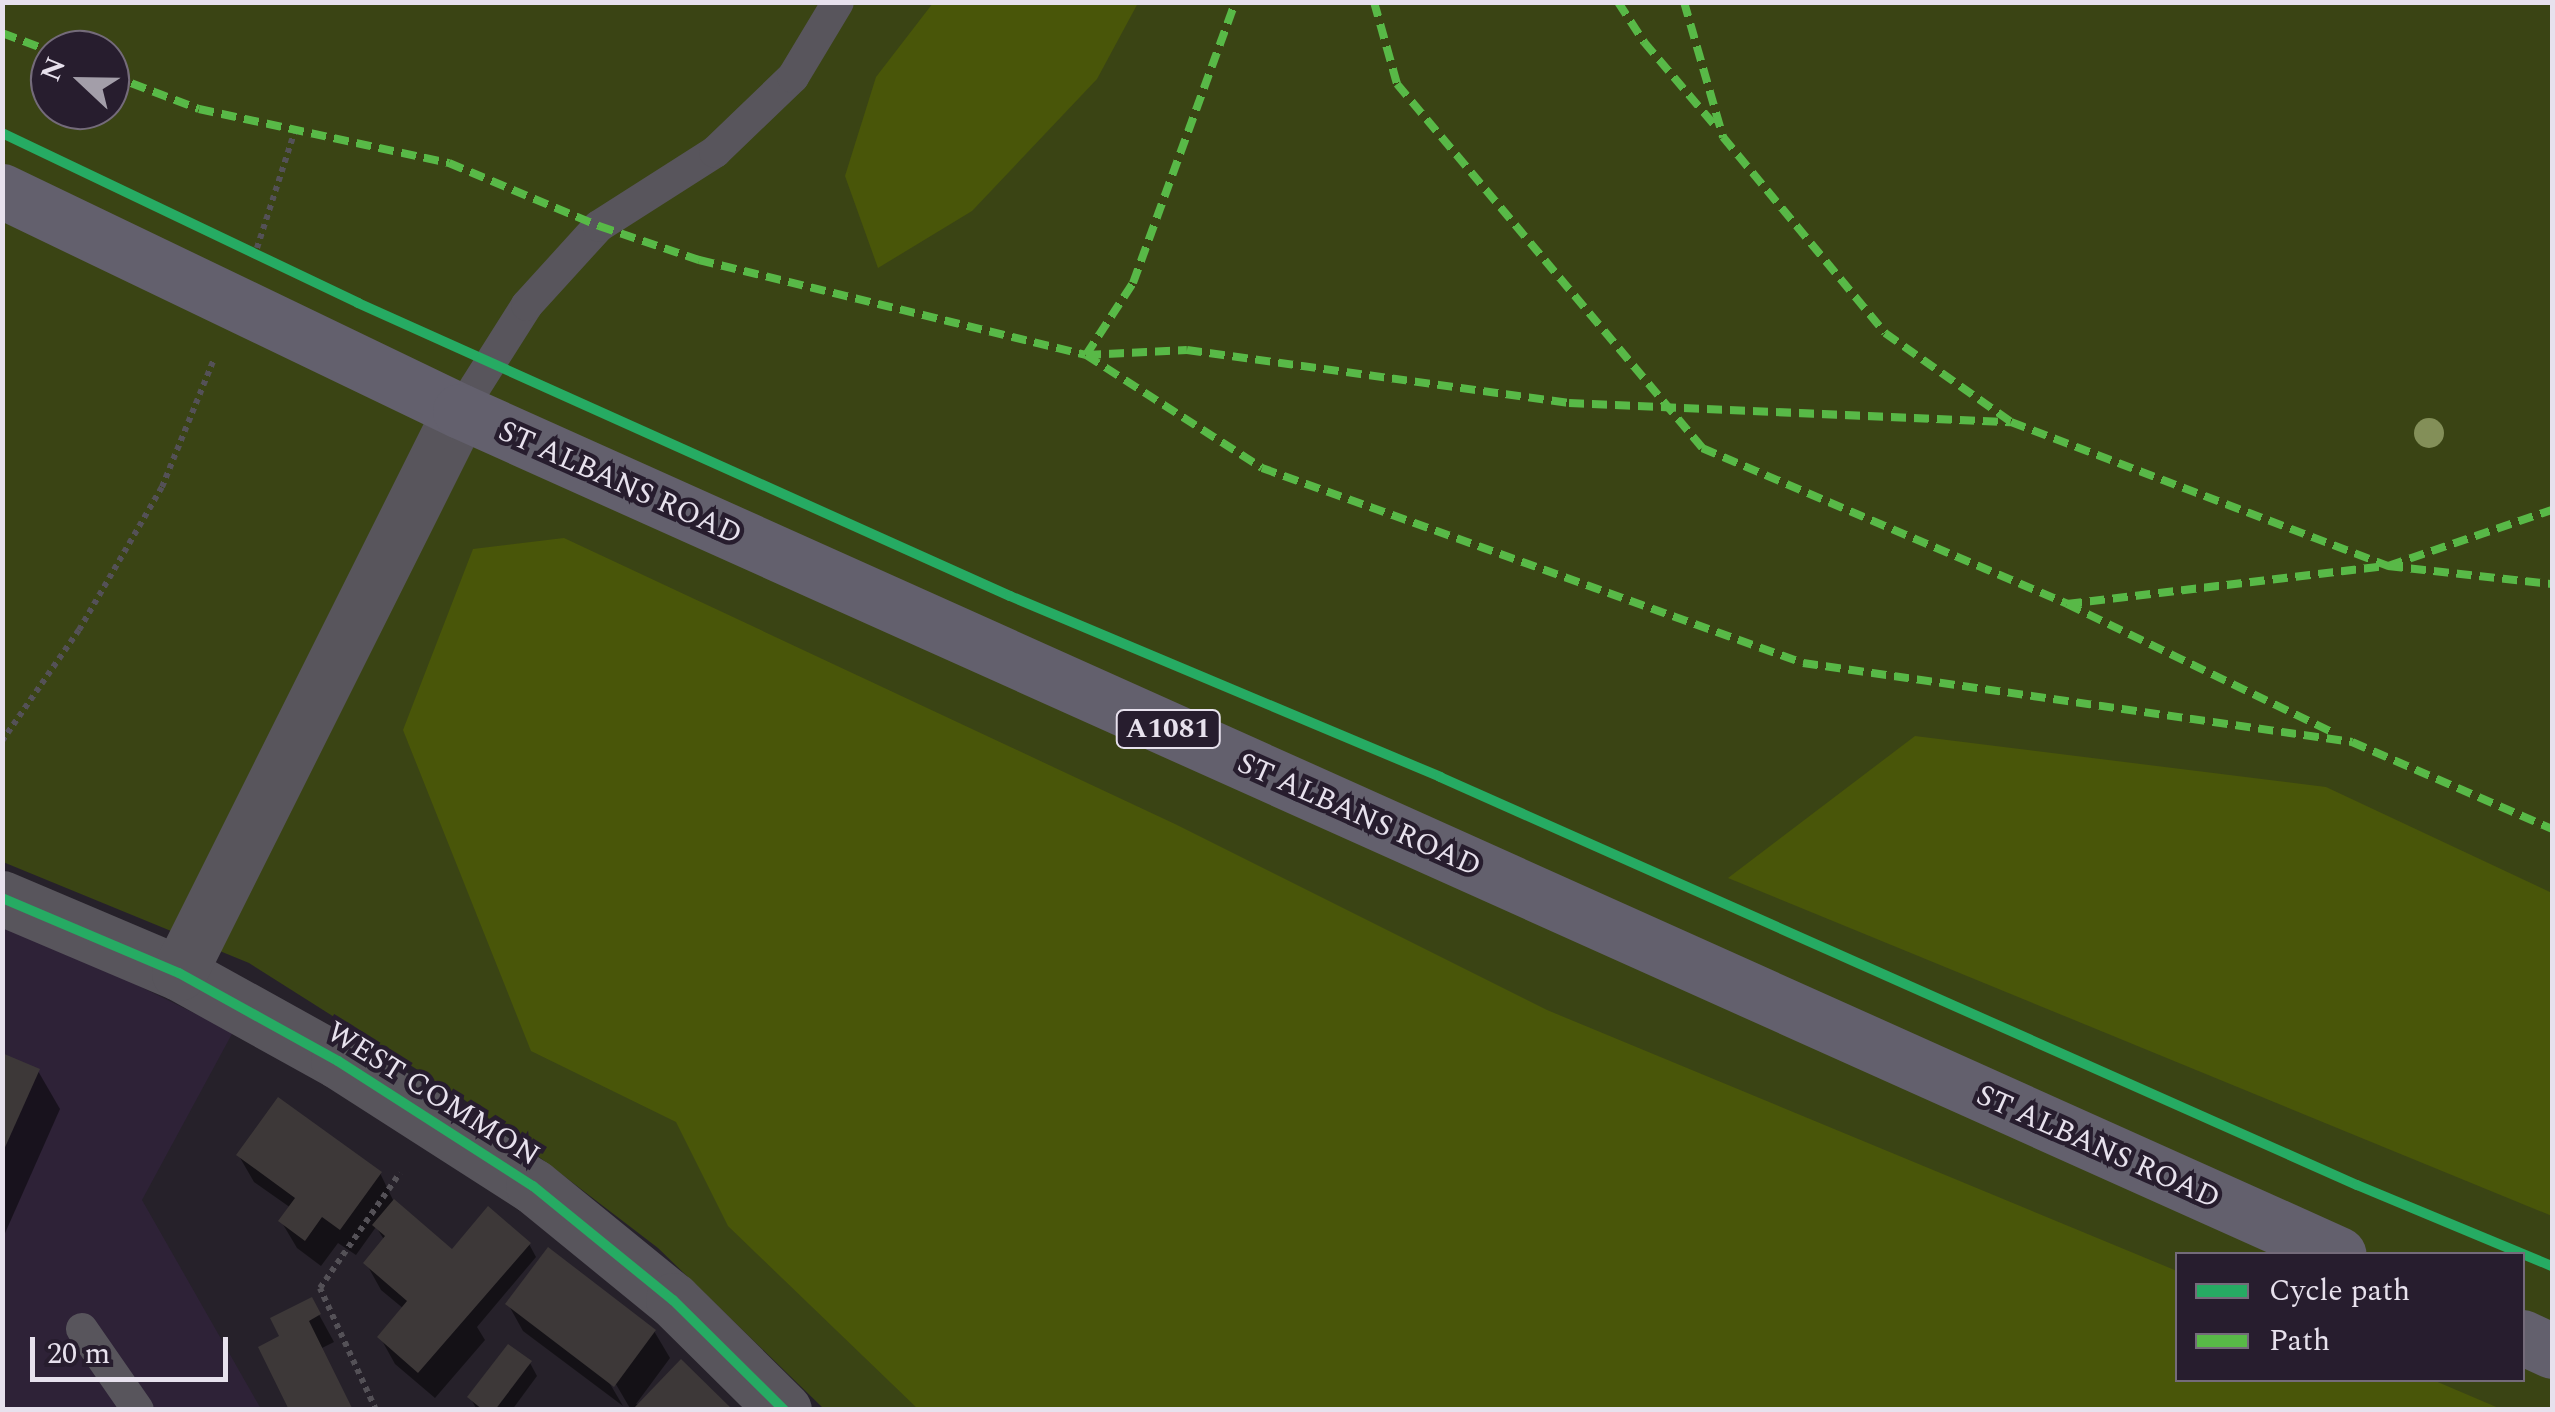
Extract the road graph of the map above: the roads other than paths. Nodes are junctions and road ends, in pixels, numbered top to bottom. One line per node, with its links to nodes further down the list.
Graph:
1 (838, 2): 3 (lane)
2 (2, 191): 3 (main road, ST ALBANS ROAD / A1081)
3 (460, 412): 5 (street); 6 (main road, ST ALBANS ROAD / A1081)
4 (2, 898): 5 (street, WEST COMMON)
5 (179, 973): 11 (street, WEST COMMON)
6 (2334, 1252)
7 (82, 1329): 10 (lane)
8 (2525, 1338): 9 (main road)
9 (2552, 1350)
10 (138, 1410)
11 (784, 1410)

